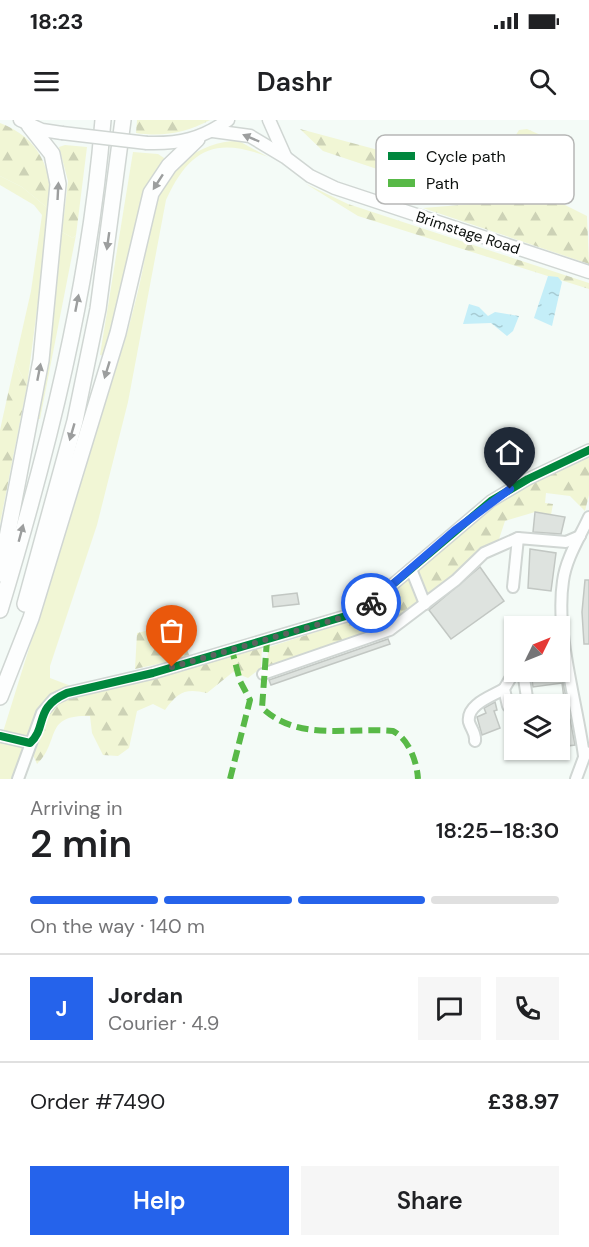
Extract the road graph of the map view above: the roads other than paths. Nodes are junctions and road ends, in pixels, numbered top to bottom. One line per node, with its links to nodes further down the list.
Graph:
1 (103, 120): 20 (highway, one-way to 1)
2 (123, 120): 25 (highway, one-way to 25)
3 (228, 120): 6 (main road)
4 (269, 120): 8 (main road, Brimstage Road)
5 (22, 121): 7 (main road, bridge); 17 (highway, one-way to 5)
6 (213, 130): 7 (main road); 8 (main road, Brimstage Road, one-way to 6)
7 (197, 139): 28 (highway, one-way to 28)
8 (285, 157): 9 (main road, Brimstage Road)
9 (376, 202)
10 (383, 204): 11 (main road, Brimstage Road)
11 (589, 272)
12 (589, 450): 16 (street)
13 (589, 517): 14 (street)
14 (580, 536): 15 (street); 21 (street)
15 (518, 538): 18 (street); 19 (street)
16 (411, 569): 19 (street); 31 (street)
17 (0, 574)
18 (513, 587)
19 (425, 604): 22 (street)
20 (0, 610)
21 (563, 616)
22 (263, 674)
23 (508, 682): 26 (street)
24 (570, 682): 32 (street)
25 (0, 688)
26 (504, 689): 27 (street); 30 (street)
27 (505, 694)
28 (0, 696)
29 (0, 736): 31 (street)
30 (475, 741)
31 (26, 743): 33 (street)
32 (587, 751): 34 (street)
33 (18, 779)
34 (576, 779)

